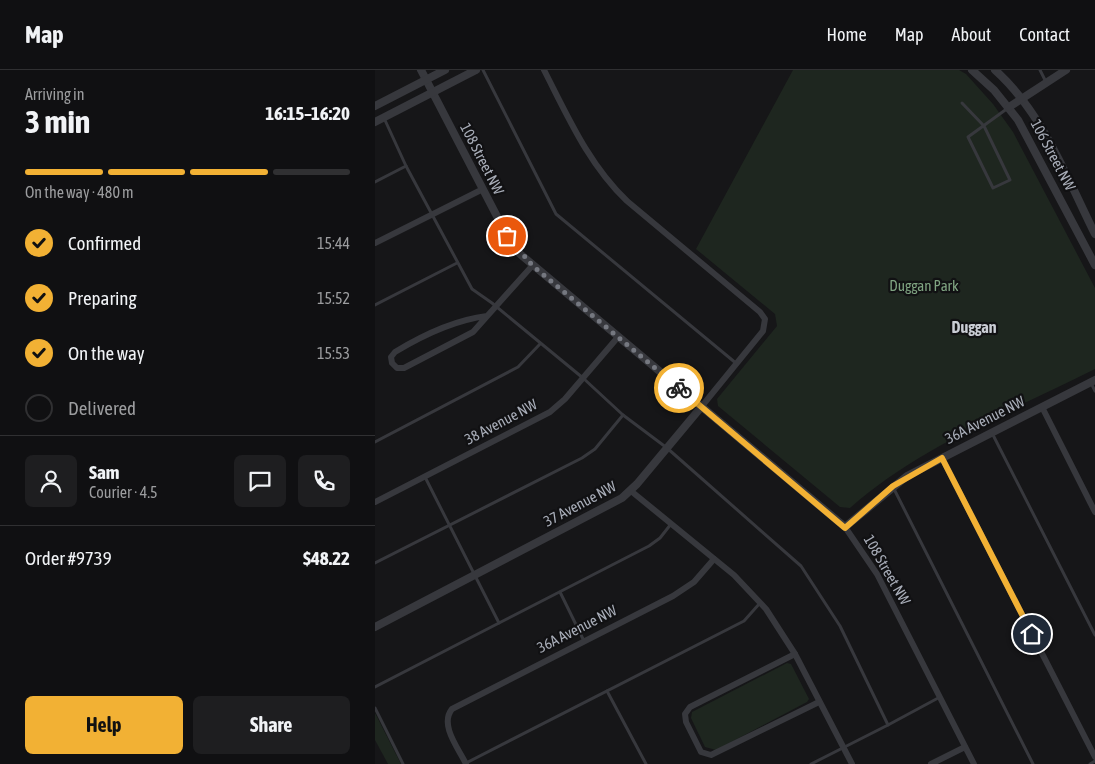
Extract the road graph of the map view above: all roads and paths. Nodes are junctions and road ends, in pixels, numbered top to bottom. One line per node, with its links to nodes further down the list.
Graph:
1 (421, 70): 10 (street, 108 Street NW)
2 (445, 70): 10 (street)
3 (476, 70): 12 (street)
4 (483, 70): 34 (lane)
5 (544, 70): 34 (street, 37 Avenue NW)
6 (972, 70): 16 (street, 106 Street NW)
7 (995, 70): 13 (street, 106 Street NW)
8 (1040, 70): 11 (lane)
9 (1066, 70): 11 (street)
10 (426, 79): 12 (street, 108 Street NW); 15 (street)
11 (1046, 82): 13 (street)
12 (433, 92): 17 (street); 22 (street, 108 Street NW)
13 (1021, 98): 16 (street); 24 (street, 106 Street NW)
14 (962, 103): 19 (lane)
15 (376, 104)
16 (1009, 107): 19 (lane); 27 (street, 106 Street NW)
17 (384, 117): 18 (street); 20 (lane)
18 (375, 122)
19 (984, 126): 19 (lane)
20 (406, 166): 21 (lane); 23 (lane)
21 (375, 182)
22 (483, 189): 23 (street); 28 (street, 108 Street NW)
23 (433, 214): 25 (street); 26 (lane)
24 (1095, 234)
25 (375, 243)
26 (457, 263): 29 (lane); 30 (lane)
27 (1095, 265)
28 (533, 266): 30 (street); 32 (street, 108 Street NW)
29 (375, 305)
30 (497, 307): 31 (street); 33 (lane)
31 (487, 316): 31 (street)
32 (618, 337): 35 (street, 38 Avenue NW); 38 (street, 108 Street NW)
33 (540, 344): 35 (lane); 42 (lane)
34 (737, 364): 38 (street, 37 Avenue NW)
35 (583, 378): 40 (lane); 45 (street, 38 Avenue NW)
36 (1093, 381): 37 (lane); 39 (street, 36A Avenue NW)
37 (1095, 392)
38 (702, 406): 43 (street, 37 Avenue NW); 52 (street, 108 Street NW)
39 (1041, 407): 41 (street, 36A Avenue NW); 49 (street)
40 (623, 415): 43 (lane); 51 (lane)
41 (992, 432): 44 (street, 36A Avenue NW); 60 (lane)
42 (375, 442)
43 (667, 448): 47 (street, 37 Avenue NW); 68 (lane)
44 (942, 458): 46 (street, 36A Avenue NW); 71 (street)
45 (425, 477): 48 (street, 38 Avenue NW); 51 (lane)
46 (893, 486): 52 (street, 36A Avenue NW); 80 (lane)
47 (631, 491): 50 (street); 55 (street, 37 Avenue NW)
48 (375, 502)
49 (1095, 512)
50 (672, 524): 53 (street); 56 (lane)
51 (449, 526): 54 (lane); 55 (lane)
52 (845, 528): 65 (street, 108 Street NW)
53 (714, 559): 57 (street); 61 (street, 36A Avenue NW)
54 (375, 563)
55 (474, 574): 58 (lane); 59 (street, 37 Avenue NW)
56 (560, 592): 58 (lane); 61 (lane)
57 (760, 602): 62 (street); 64 (lane)
58 (499, 623): 63 (lane)
59 (375, 627)
60 (1095, 635)
61 (584, 641): 74 (street, 36A Avenue NW)
62 (795, 654): 66 (street); 66 (street)
63 (375, 687)
64 (607, 691): 74 (lane); 75 (lane)
65 (940, 697): 68 (lane); 70 (street, 108 Street NW)
66 (819, 702): 69 (street)
67 (375, 708): 73 (lane)
68 (888, 724): 69 (lane)
69 (843, 747): 76 (lane); 77 (street)
70 (965, 747): 78 (street); 79 (street, 108 Street NW)
71 (1095, 756)
72 (1095, 761): 81 (lane)
73 (403, 764)
74 (466, 764)
75 (646, 764)
76 (811, 764)
77 (852, 764)
78 (931, 764)
79 (974, 764)
80 (1033, 764)
81 (1090, 764)

